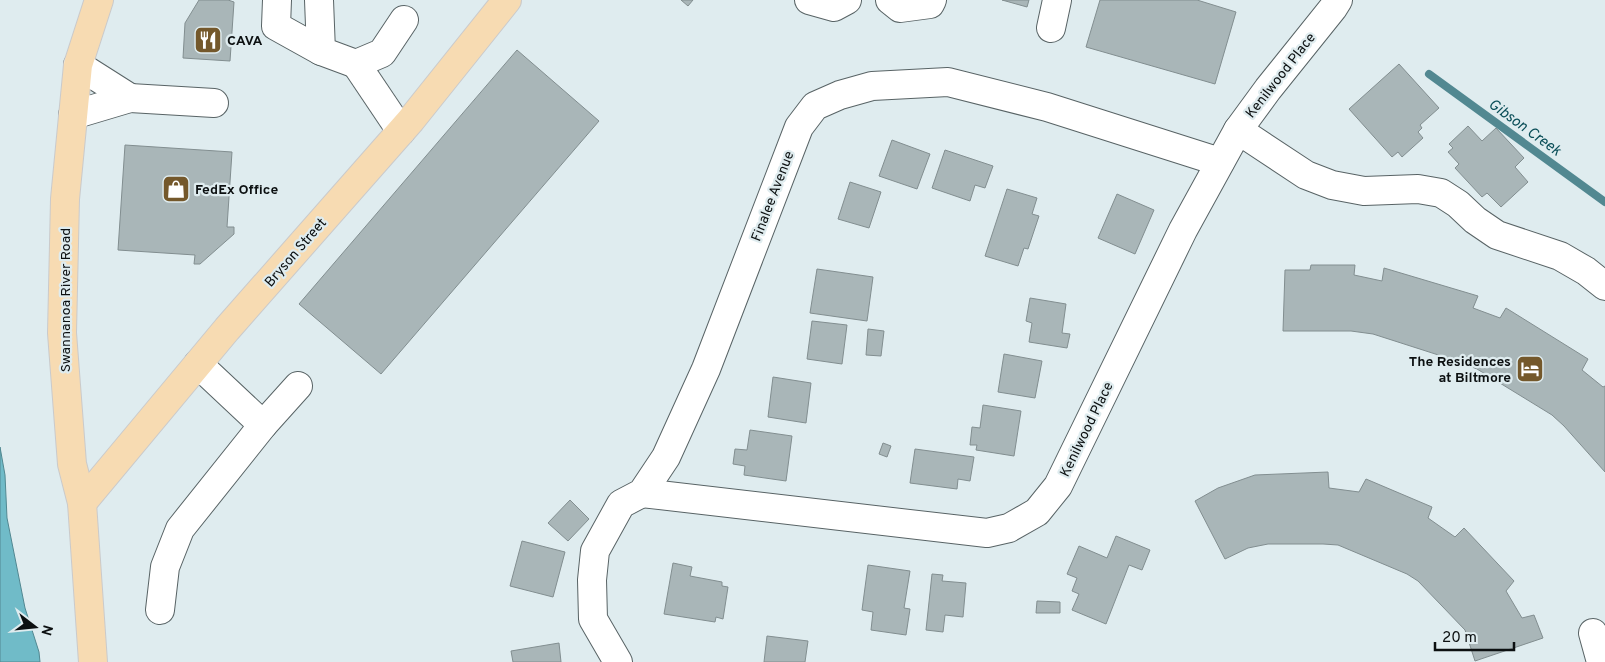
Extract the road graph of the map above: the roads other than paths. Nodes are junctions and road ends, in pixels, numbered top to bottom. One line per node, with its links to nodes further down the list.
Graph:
1 (100, 0): 15 (main road, Swannanoa River Road)
2 (277, 0): 13 (street)
3 (319, 0): 13 (street)
4 (507, 0): 20 (main road, Bryson Street)
5 (809, 0): 6 (street)
6 (847, 0)
7 (890, 0): 8 (street)
8 (932, 0)
9 (1057, 0): 12 (street)
10 (1338, 0): 19 (street, Kenilwood Place)
11 (404, 20): 14 (street)
12 (1051, 28)
13 (321, 51): 14 (street)
14 (356, 64): 20 (street)
15 (78, 65): 16 (street); 18 (main road, Swannanoa River Road)
16 (130, 98): 17 (street); 18 (street)
17 (214, 103)
18 (73, 115): 27 (main road, Swannanoa River Road)
19 (1238, 130): 21 (street, Kenilwood Place); 22 (street)
20 (401, 131): 23 (main road, Bryson Street)
21 (1220, 162): 26 (street, Kenilwood Place); 26 (street, Finalee Avenue)
22 (1605, 286)
23 (198, 364): 25 (street); 27 (main road, Bryson Street)
24 (298, 386): 25 (street)
25 (263, 425): 28 (street)
26 (642, 493): 31 (street, Finalee Avenue)
27 (82, 504): 30 (main road, Swannanoa River Road)
28 (160, 610)
29 (1593, 633): 32 (street)
30 (93, 662)
31 (618, 662)
32 (1601, 662)

